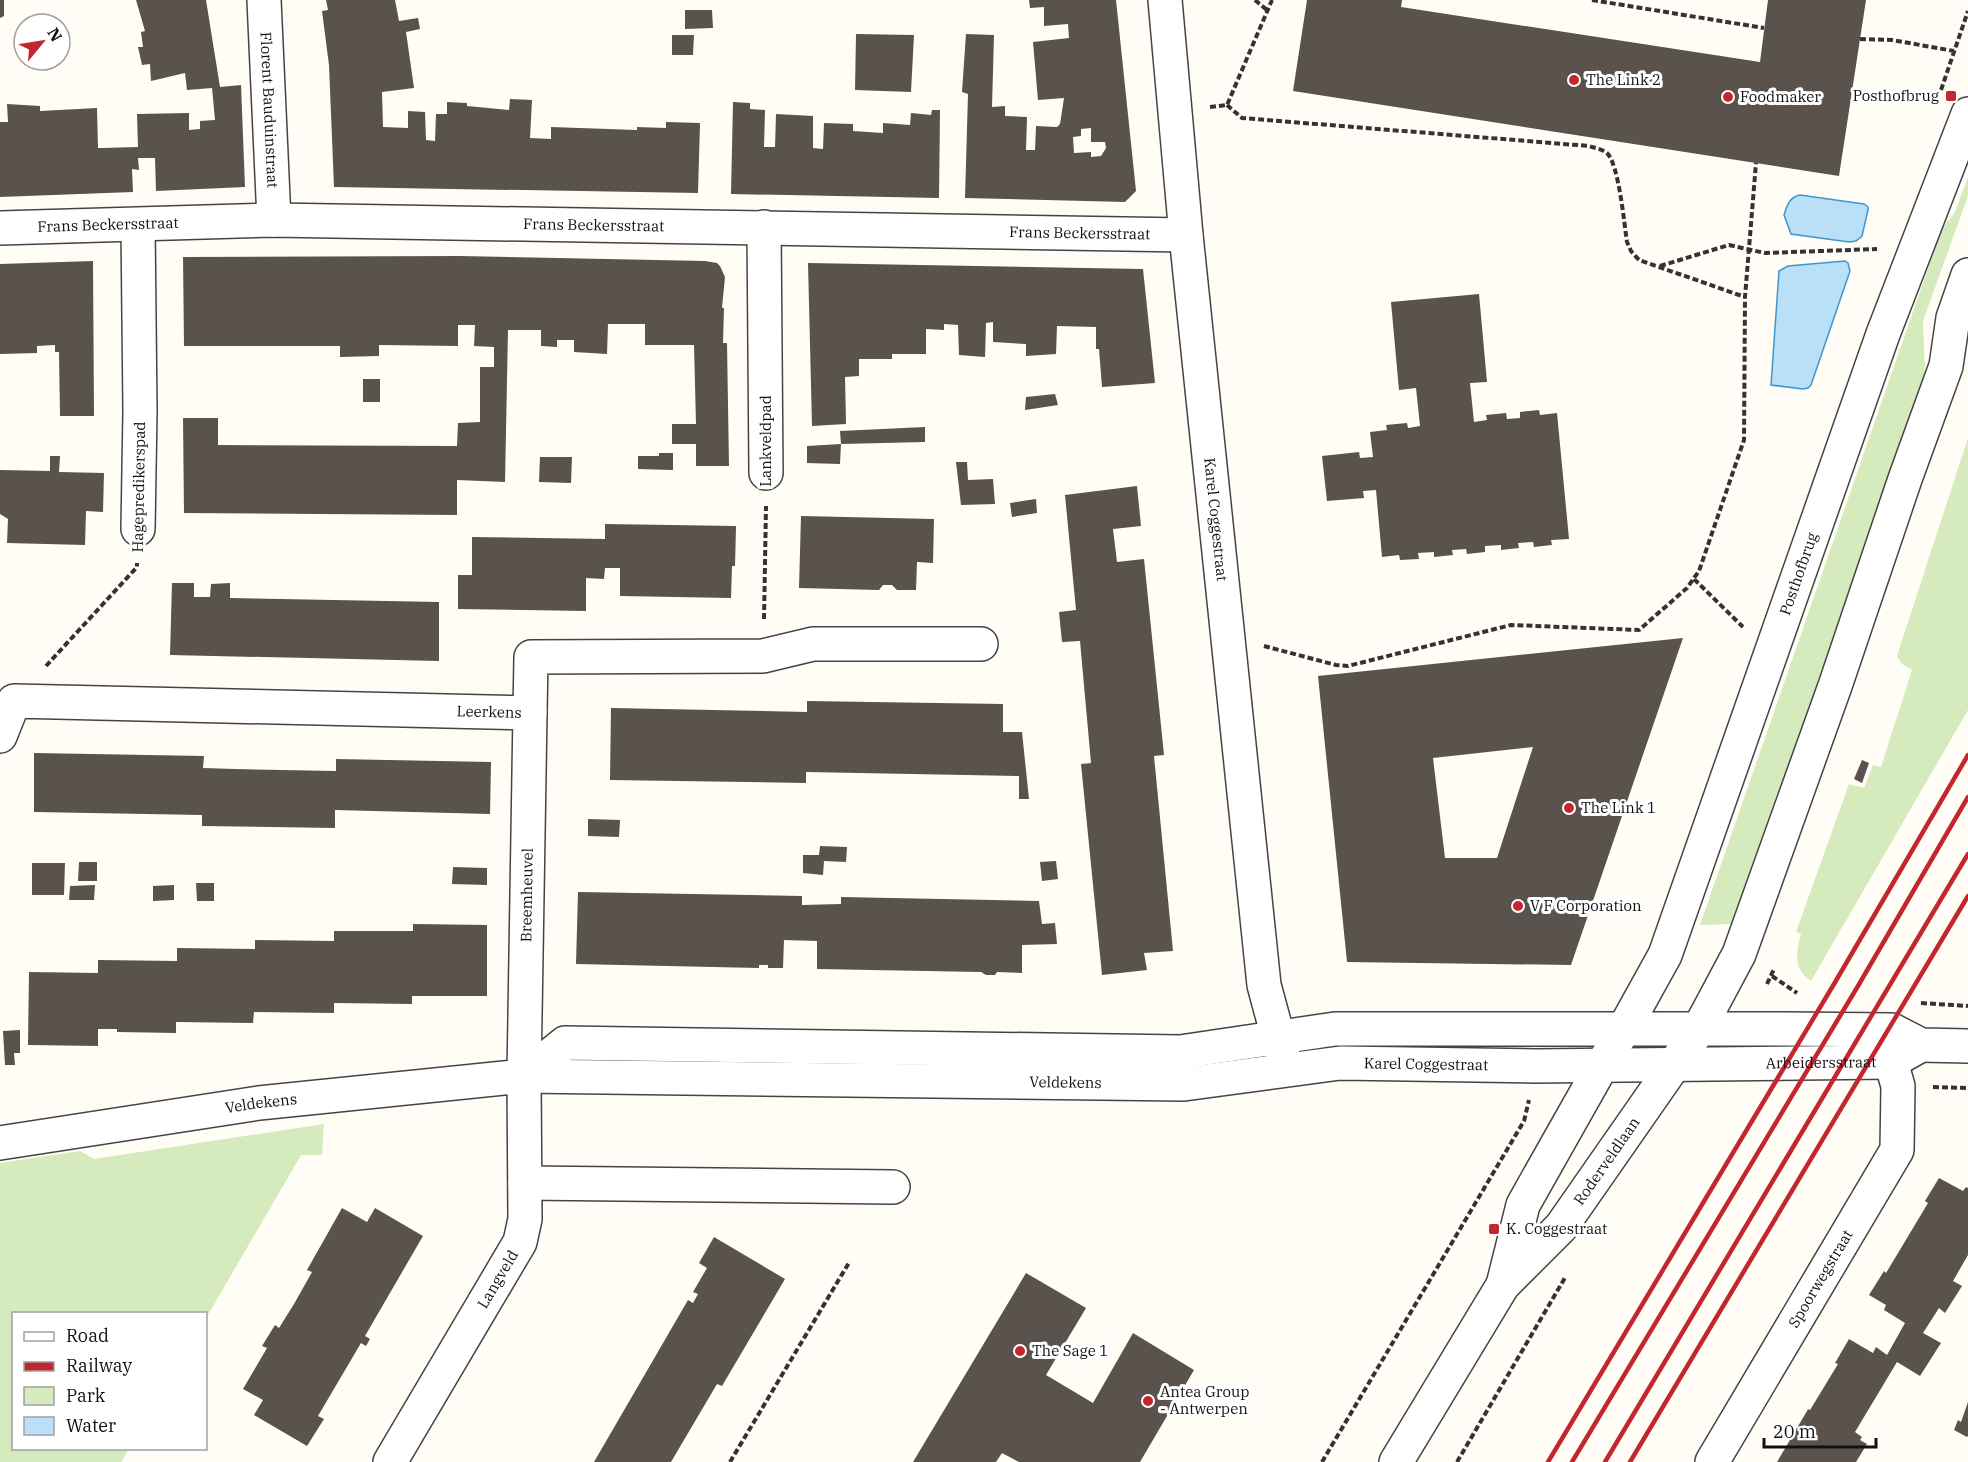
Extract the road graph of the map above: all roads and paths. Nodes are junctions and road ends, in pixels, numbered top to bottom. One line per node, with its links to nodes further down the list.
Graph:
1 (264, 0): 16 (street, Florent Bauduinstraat)
2 (1165, 0): 13 (street, Karel Coggestraat)
3 (1256, 0): 6 (path)
4 (1272, 0): 6 (path)
5 (1592, 0): 8 (path)
6 (1267, 10): 12 (path)
7 (1968, 11): 10 (path)
8 (1764, 28)
9 (1860, 39): 10 (path)
10 (1954, 51): 11 (path)
11 (1939, 95)
12 (1227, 105): 13 (path); 23 (path)
13 (1175, 110): 20 (street, Karel Coggestraat)
14 (1968, 114): 36 (street, Posthofbrug)
15 (1756, 163): 22 (path)
16 (274, 220): 17 (street, Frans Beckersstraat); 18 (street, Frans Beckersstraat)
17 (138, 225): 19 (street, Frans Beckersstraat); 27 (street, Hagepredikerspad)
18 (764, 227): 20 (street, Frans Beckersstraat); 26 (street, Lankveldpad)
19 (0, 228)
20 (1186, 235): 30 (street, Karel Coggestraat)
21 (1886, 248): 22 (path)
22 (1747, 249): 23 (path); 25 (path)
23 (1660, 266): 25 (path)
24 (1968, 275): 37 (street)
25 (1744, 297): 28 (path)
26 (766, 472): 32 (path, Lankveldpad)
27 (138, 529): 33 (path, Hagepredikerspad)
28 (1694, 579): 29 (path); 30 (path)
29 (1744, 629)
30 (1228, 636): 38 (street, Karel Coggestraat)
31 (981, 644): 32 (street, Leerkens)
32 (763, 656): 34 (street, Leerkens)
33 (14, 701): 34 (street, Leerkens); 35 (street)
34 (530, 713): 47 (street, Breemheuvel)
35 (0, 736)
36 (1624, 1029): 37 (street); 38 (street); 43 (street, Roderveldlaan)
37 (1699, 1029): 39 (street); 42 (street, Roderveldlaan)
38 (1278, 1037): 41 (street); 45 (street, Karel Coggestraat)
39 (1921, 1045): 40 (street); 46 (street, Arbeidersstraat)
40 (1968, 1046)
41 (843, 1047): 47 (street); 48 (street)
42 (1675, 1064): 43 (street, Karel Coggestraat); 46 (street, Arbeidersstraat); 53 (street, Roderveldlaan)
43 (1602, 1065): 44 (street, Karel Coggestraat); 53 (street, Roderveldlaan)
44 (1536, 1066): 45 (street, Karel Coggestraat); 56 (path)
45 (1286, 1070): 48 (street, Veldekens)
46 (1895, 1074): 58 (street, Spoorwegstraat)
47 (524, 1076): 48 (street, Veldekens); 49 (street, Veldekens); 50 (street, Langveld)
48 (842, 1080)
49 (0, 1143)
50 (525, 1183): 51 (street); 54 (street, Langveld)
51 (893, 1187)
52 (850, 1261): 55 (path)
53 (1503, 1285): 57 (street, Roderveldlaan)
54 (390, 1462)
55 (730, 1462)
56 (1322, 1462)
57 (1396, 1462)
58 (1712, 1462)

